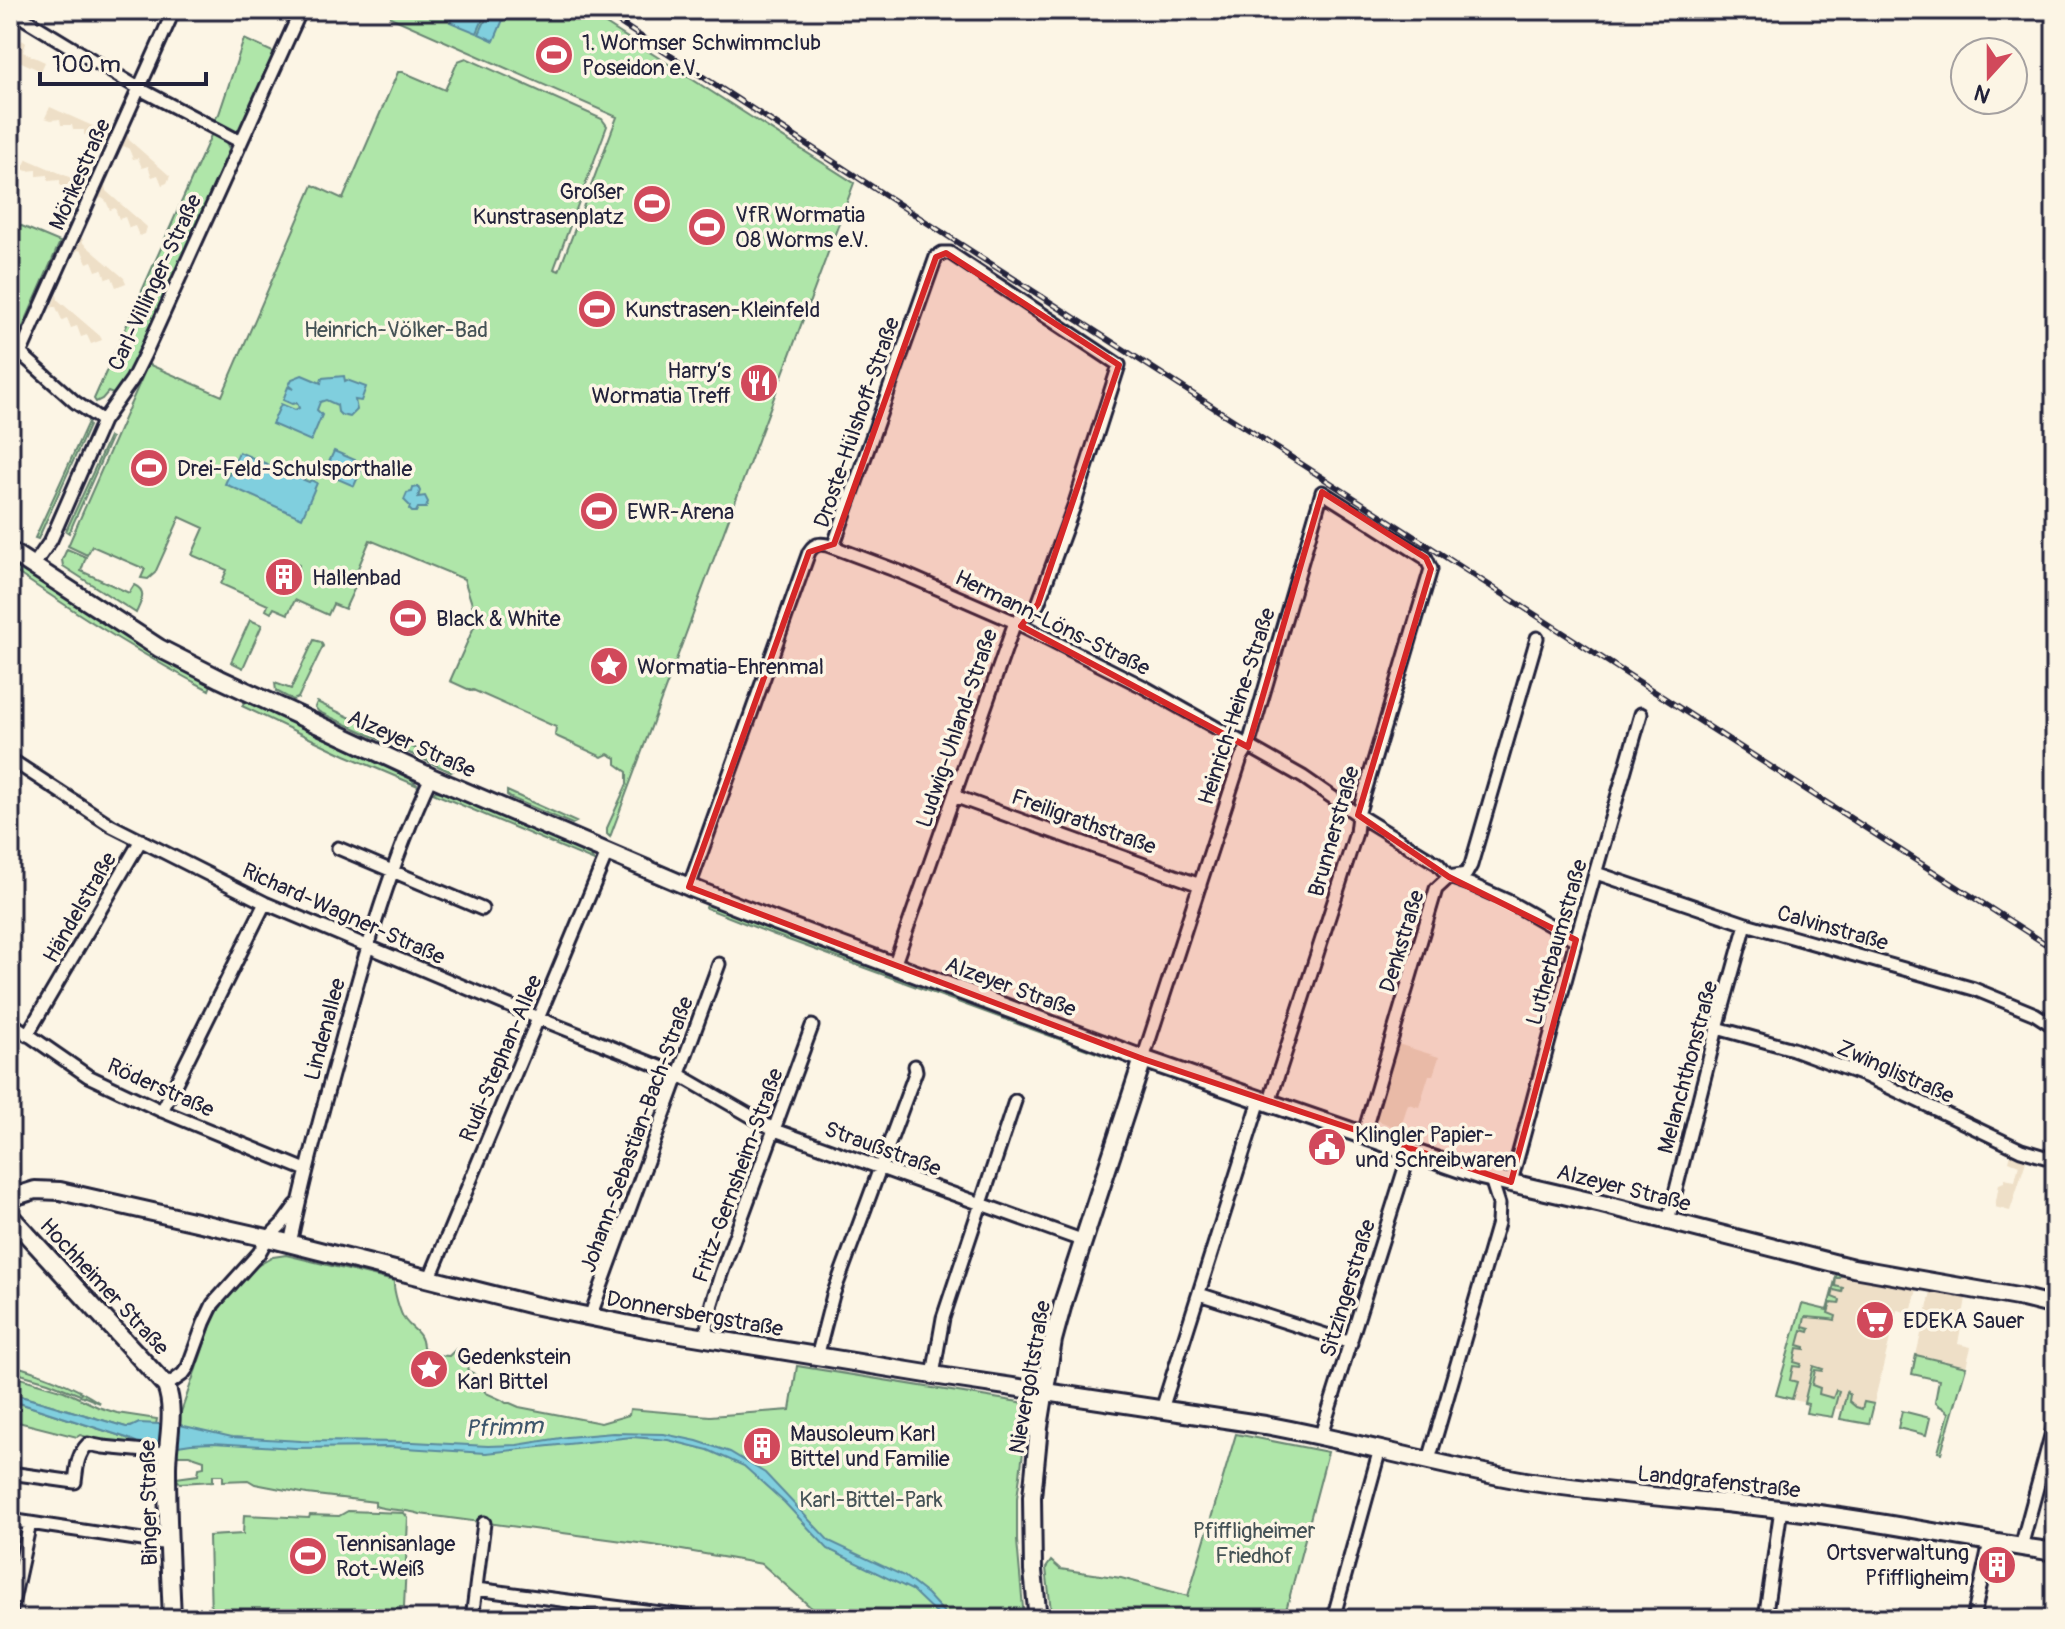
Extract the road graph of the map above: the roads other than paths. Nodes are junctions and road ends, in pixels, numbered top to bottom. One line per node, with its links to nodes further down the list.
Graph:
1 (10, 10): 4 (street)
2 (174, 10): 4 (street, Mörikestraße)
3 (301, 10): 5 (street, Carl-Villinger-Straße)
4 (140, 89): 5 (street); 8 (street, Mörikestraße)
5 (241, 142): 9 (street, Carl-Villinger-Straße)
6 (1049, 319): 10 (street, Droste-Hülshoff-Straße); 14 (street, Ludwig-Uhland-Straße)
7 (10, 344): 8 (street)
8 (20, 354): 9 (street)
9 (103, 421): 12 (street, Carl-Villinger-Straße)
10 (833, 547): 14 (street, Hermann-Löns-Straße); 29 (street, Droste-Hülshoff-Straße)
11 (10, 551): 12 (street, Alzeyer Straße)
12 (33, 566): 19 (street, Alzeyer Straße)
13 (1431, 569): 17 (street, Heinrich-Heine-Straße); 21 (street, Brunnerstraße)
14 (1015, 622): 17 (street, Hermann-Löns-Straße); 20 (street, Ludwig-Uhland-Straße)
15 (1537, 638): 27 (street, Denkstraße)
16 (1641, 714): 26 (street, Lutherbaumstraße)
17 (1248, 747): 21 (street, Hermann-Löns-Straße); 28 (street, Heinrich-Heine-Straße)
18 (10, 759): 22 (street, Richard-Wagner-Straße)
19 (431, 777): 24 (street, Alzeyer Straße); 25 (street, Lindenallee)
20 (954, 796): 28 (street, Freiligrathstraße); 36 (street, Ludwig-Uhland-Straße)
21 (1358, 815): 27 (street, Hermann-Löns-Straße); 47 (street, Brunnerstraße)
22 (141, 840): 30 (street, Richard-Wagner-Straße); 42 (street, Händelstraße)
23 (338, 848): 25 (street)
24 (607, 853): 29 (street, Alzeyer Straße); 37 (street, Rudi-Stephan-Allee)
25 (393, 872): 31 (street); 34 (street, Lindenallee)
26 (1596, 873): 32 (street, Calvinstraße); 33 (street, Lutherbaumstraße)
27 (1449, 877): 33 (street, Hermann-Löns-Straße); 50 (street, Denkstraße)
28 (1200, 885): 43 (street, Heinrich-Heine-Straße)
29 (689, 887): 36 (street, Alzeyer Straße)
30 (265, 903): 34 (street, Richard-Wagner-Straße); 48 (street)
31 (482, 909)
32 (1746, 924): 40 (street, Calvinstraße); 41 (street, Melanchthonstraße)
33 (1576, 940): 56 (street, Lutherbaumstraße)
34 (367, 946): 37 (street, Richard-Wagner-Straße); 54 (street, Lindenallee)
35 (719, 964): 45 (street, Johann-Sebastian-Bach-Straße)
36 (894, 966): 43 (street, Alzeyer Straße)
37 (538, 1018): 45 (street, Richard-Wagner-Straße); 65 (street, Rudi-Stephan-Allee)
38 (10, 1022): 42 (street, Röderstraße)
39 (812, 1026): 49 (street, Fritz-Gernsheim-Straße)
40 (2055, 1027)
41 (1717, 1028): 52 (street, Zwinglistraße); 61 (street, Melanchthonstraße)
42 (27, 1035): 48 (street, Röderstraße)
43 (1143, 1059): 47 (street, Alzeyer Straße); 63 (street, Nievergoltstraße)
44 (915, 1066): 53 (street)
45 (678, 1074): 49 (street, Straußstraße); 68 (street, Johann-Sebastian-Bach-Straße)
46 (1015, 1101): 59 (street)
47 (1265, 1102): 50 (street, Alzeyer Straße); 66 (street, Brunnerstraße)
48 (162, 1111): 54 (street, Röderstraße)
49 (775, 1130): 53 (street, Straußstraße); 69 (street, Fritz-Gernsheim-Straße)
50 (1363, 1136): 51 (street, Alzeyer Straße)
51 (1410, 1152): 55 (street, Alzeyer Straße); 70 (street, Sitzingerstraße)
52 (2055, 1160)
53 (881, 1169): 59 (street, Straußstraße); 71 (street)
54 (306, 1170): 58 (street, Lindenallee)
55 (1491, 1179): 56 (street, Alzeyer Straße); 80 (street)
56 (1511, 1182): 61 (street, Alzeyer Straße)
57 (10, 1198): 62 (street, Donnersbergstraße)
58 (299, 1199): 62 (street, Lindenallee); 64 (street, Lindenallee)
59 (981, 1204): 63 (street, Straußstraße); 72 (street)
60 (10, 1216): 73 (street, Hochheimer Straße)
61 (1668, 1221): 67 (street, Alzeyer Straße)
62 (267, 1239): 64 (street, Donnersbergstraße); 73 (street, Lindenallee)
63 (1084, 1241): 74 (street, Nievergoltstraße)
64 (290, 1244): 65 (street, Donnersbergstraße)
65 (429, 1280): 68 (street, Donnersbergstraße)
66 (1199, 1294): 70 (street); 75 (street, Brunnerstraße)
67 (2055, 1306)
68 (590, 1317): 69 (street, Donnersbergstraße)
69 (705, 1339): 71 (street, Donnersbergstraße)
70 (1351, 1343): 77 (street, Sitzingerstraße)
71 (817, 1357): 72 (street, Donnersbergstraße)
72 (933, 1375): 74 (street, Donnersbergstraße)
73 (166, 1386): 79 (street, Binger Straße)
74 (1045, 1392): 75 (street, Donnersbergstraße); 95 (street, Nievergoltstraße)
75 (1162, 1409): 77 (street, Donnersbergstraße)
76 (2055, 1421): 88 (street)
77 (1321, 1435): 78 (street, Donnersbergstraße)
78 (1380, 1449): 80 (street, Landgrafenstraße); 96 (street)
79 (167, 1452): 81 (street); 87 (street, Binger Straße)
80 (1429, 1460): 82 (street, Landgrafenstraße)
81 (10, 1473)
82 (1781, 1509): 86 (street, Landgrafenstraße); 97 (street)
83 (10, 1520): 84 (street)
84 (30, 1523): 87 (street); 91 (street)
85 (484, 1523): 90 (street)
86 (1990, 1542): 88 (street, Landgrafenstraße); 98 (street)
87 (169, 1544): 92 (street, Binger Straße)
88 (2021, 1547): 89 (street, Landgrafenstraße)
89 (2055, 1552)
90 (476, 1589): 93 (street); 94 (street)
91 (10, 1614)
92 (172, 1619)
93 (472, 1619)
94 (707, 1619)
95 (1038, 1619)
96 (1333, 1619)
97 (1765, 1619)
98 (1973, 1619)

